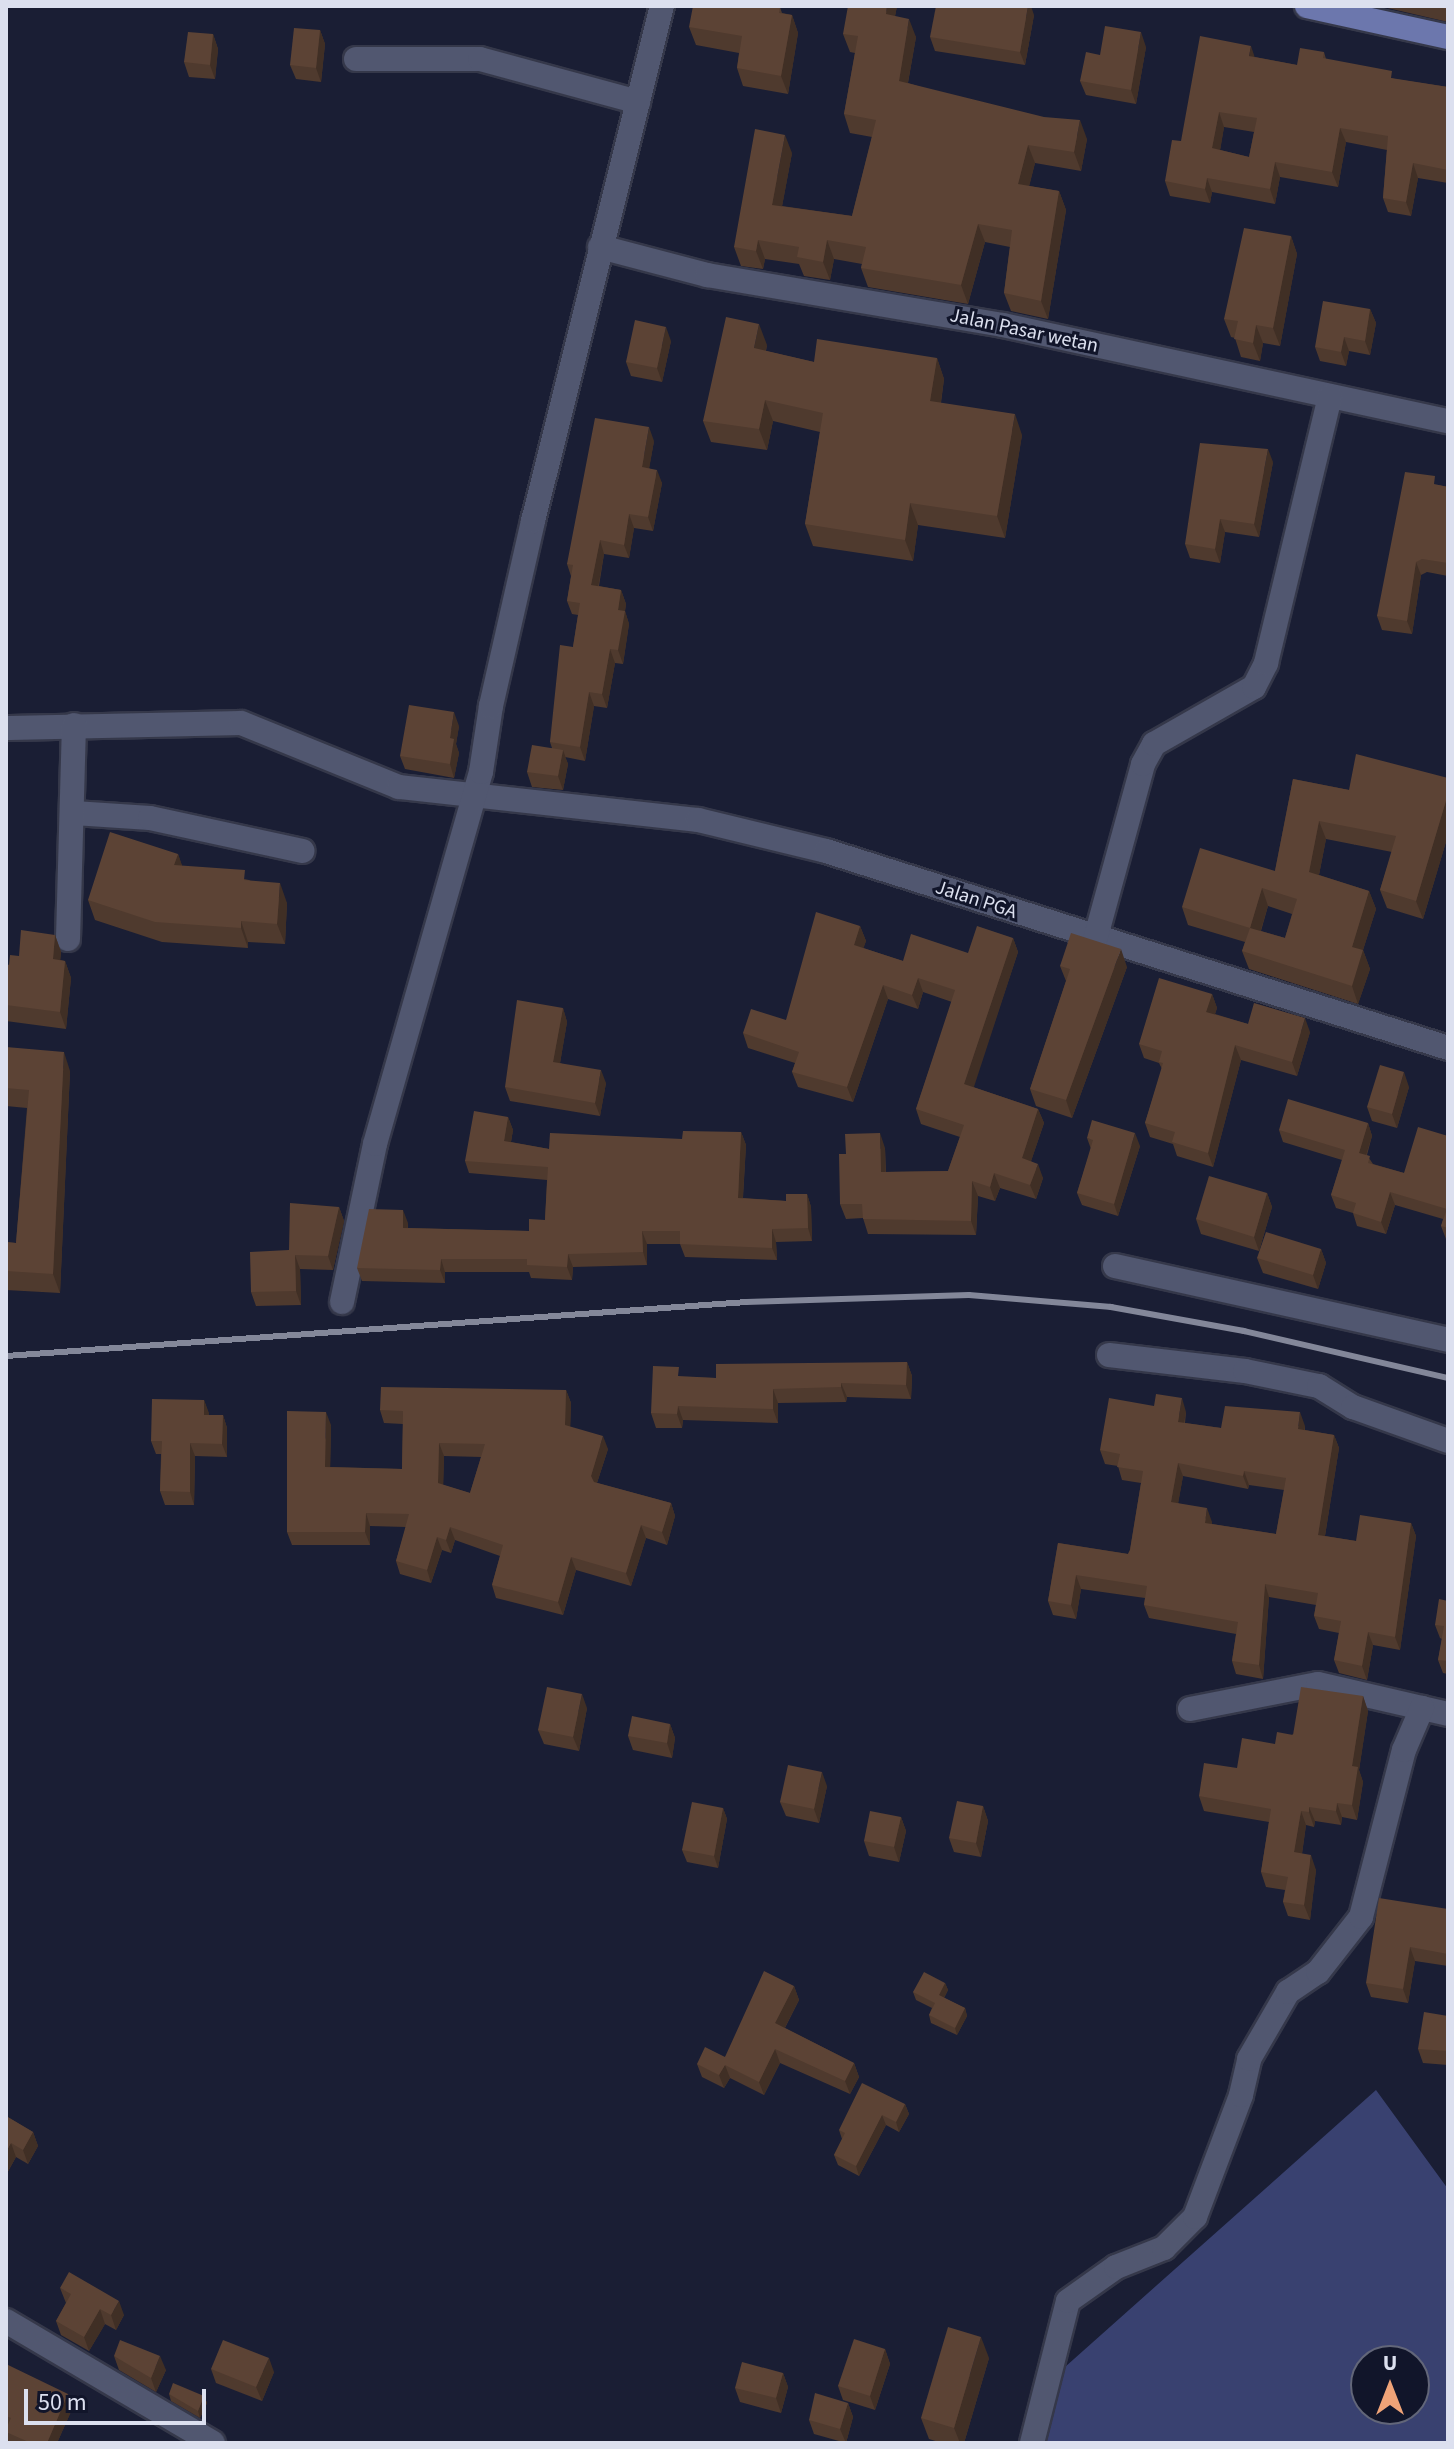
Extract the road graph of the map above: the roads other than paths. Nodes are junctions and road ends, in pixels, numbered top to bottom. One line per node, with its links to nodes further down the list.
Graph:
1 (662, 6): 5 (street)
2 (1307, 6): 3 (main road)
3 (1448, 37)
4 (356, 59): 5 (street)
5 (638, 102): 6 (street)
6 (600, 247): 7 (street, Jalan Pasar wetan); 11 (street)
7 (1330, 397): 8 (street, Jalan Pasar wetan); 15 (street)
8 (1448, 421)
9 (74, 725): 10 (street, Jalan PGA); 11 (street, Jalan PGA); 12 (street)
10 (6, 728)
11 (484, 798): 15 (street, Jalan PGA); 18 (street)
12 (74, 813): 13 (street); 14 (street)
13 (302, 851)
14 (68, 939)
15 (1095, 940): 16 (street, Jalan PGA)
16 (1448, 1048)
17 (1115, 1266): 19 (street)
18 (342, 1302)
19 (1448, 1340)
20 (1109, 1355): 21 (street)
21 (1448, 1441)
22 (1422, 1708): 23 (street); 24 (street); 27 (street)
23 (1190, 1709)
24 (1448, 1714)
25 (6, 2321): 26 (street)
26 (213, 2443)
27 (1032, 2443)

